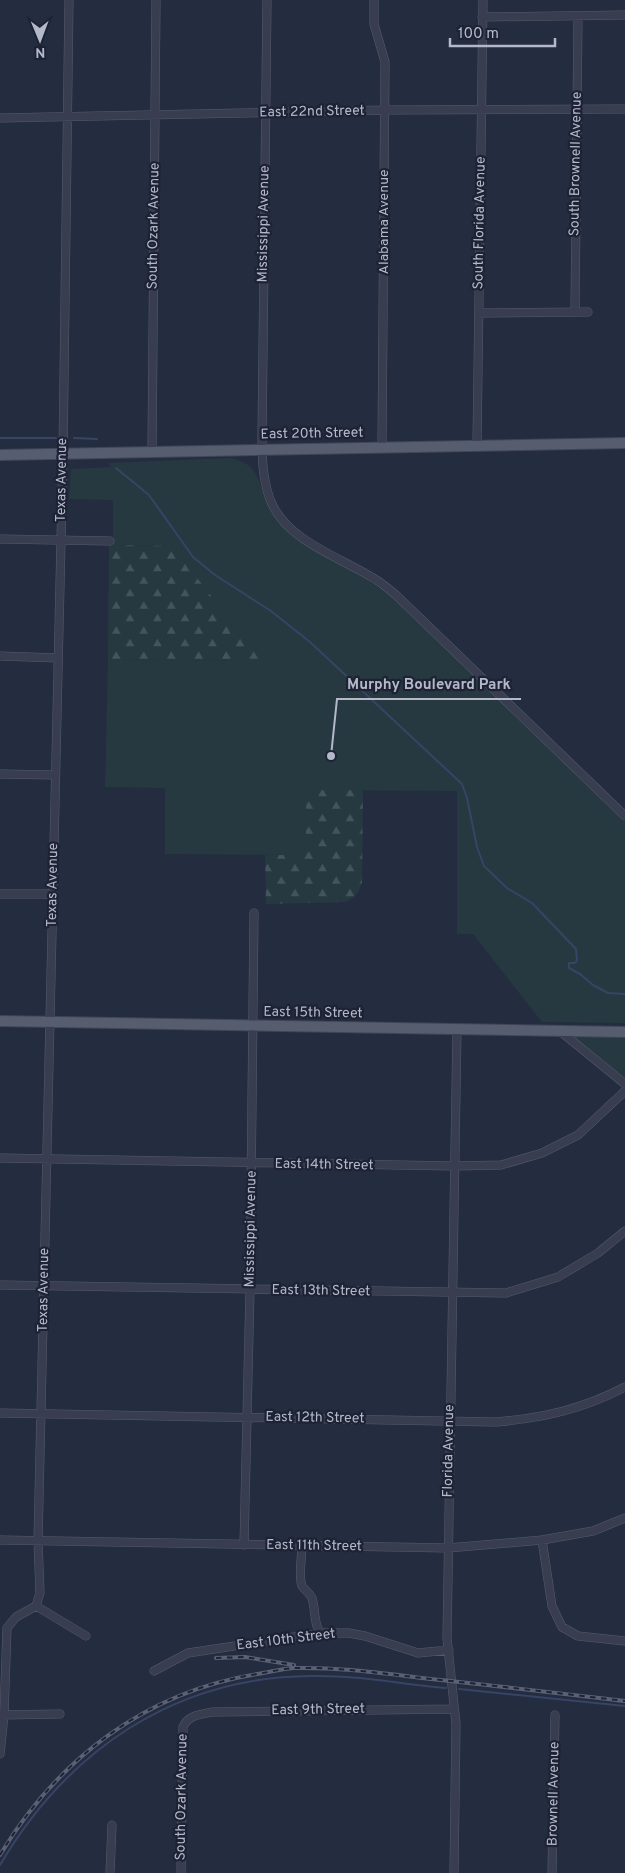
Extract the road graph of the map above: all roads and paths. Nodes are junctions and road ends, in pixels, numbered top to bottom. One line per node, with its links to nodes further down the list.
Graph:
1 (69, 0): 15 (street, Texas Avenue)
2 (156, 0): 14 (street, South Ozark Avenue)
3 (267, 0): 13 (street, Mississippi Avenue)
4 (374, 0): 11 (street, Alabama Avenue)
5 (483, 0): 8 (street, South Florida Avenue)
6 (625, 15): 7 (street)
7 (578, 16): 8 (street); 9 (street, South Brownell Avenue)
8 (482, 17): 12 (street, South Florida Avenue)
9 (577, 108): 10 (street, East 22nd Street); 12 (street, East 22nd Street); 17 (street, South Brownell Avenue)
10 (625, 109)
11 (385, 110): 12 (street, East 22nd Street); 13 (street, East 22nd Street); 22 (street, Alabama Avenue)
12 (481, 110): 19 (street, South Florida Avenue)
13 (266, 113): 14 (street, East 22nd Street); 23 (street, Mississippi Avenue)
14 (155, 115): 15 (street, East 22nd Street); 24 (street, South Ozark Avenue)
15 (67, 117): 16 (street, East 22nd Street); 25 (street, Texas Avenue)
16 (0, 118)
17 (574, 312): 18 (street); 19 (street)
18 (588, 312)
19 (479, 314): 21 (street, South Florida Avenue)
20 (625, 443): 21 (main road, East 20th Street)
21 (477, 445): 22 (main road, East 20th Street)
22 (382, 446): 23 (main road, East 20th Street)
23 (262, 449): 24 (main road, East 20th Street); 34 (street, Mississippi Avenue)
24 (152, 452): 25 (main road, East 20th Street)
25 (63, 454): 26 (main road, East 20th Street); 28 (street, Texas Avenue)
26 (0, 455)
27 (0, 539): 28 (street)
28 (61, 540): 29 (street); 31 (street, Texas Avenue)
29 (110, 541)
30 (0, 656): 31 (street)
31 (58, 658): 33 (street, Texas Avenue)
32 (0, 774): 33 (street)
33 (55, 775): 36 (street, Texas Avenue)
34 (625, 816)
35 (0, 894): 36 (street)
36 (53, 894): 39 (street, Texas Avenue)
37 (254, 913): 40 (street, Mississippi Avenue)
38 (0, 1021): 39 (main road, East 15th Street)
39 (50, 1022): 40 (main road, East 15th Street); 47 (street, Texas Avenue)
40 (253, 1026): 41 (main road, East 15th Street); 48 (street, Mississippi Avenue)
41 (457, 1029): 42 (main road, East 15th Street); 49 (street, Florida Avenue)
42 (560, 1031): 43 (main road, East 15th Street); 44 (street)
43 (625, 1032)
44 (625, 1084)
45 (625, 1092): 49 (street, East 14th Street)
46 (0, 1158): 47 (street, East 14th Street)
47 (47, 1159): 48 (street, East 14th Street); 52 (street, Texas Avenue)
48 (251, 1164): 49 (street, East 14th Street); 53 (street, Mississippi Avenue)
49 (455, 1166): 54 (street, Florida Avenue)
50 (625, 1231): 54 (street, East 13th Street)
51 (0, 1285): 52 (street, East 13th Street)
52 (44, 1286): 53 (street, East 13th Street); 57 (street, Texas Avenue)
53 (250, 1290): 54 (street, East 13th Street); 58 (street, Mississippi Avenue)
54 (452, 1293): 59 (street, Florida Avenue)
55 (625, 1387): 59 (street, East 12th Street)
56 (0, 1413): 57 (street, East 12th Street)
57 (42, 1414): 58 (street, East 12th Street); 63 (street, Texas Avenue)
58 (247, 1417): 59 (street, East 12th Street); 64 (street, Mississippi Avenue)
59 (450, 1420): 66 (street, Florida Avenue)
60 (625, 1518): 62 (street, East 11th Street)
61 (0, 1540): 63 (street, East 11th Street)
62 (542, 1540): 66 (street, East 11th Street); 70 (street)
63 (38, 1541): 64 (street, East 11th Street); 67 (street, Texas Avenue)
64 (244, 1545): 65 (street, East 11th Street)
65 (302, 1546): 66 (street, East 11th Street); 68 (street)
66 (448, 1548): 71 (street, Florida Avenue)
67 (36, 1606): 69 (street); 75 (street)
68 (320, 1633): 71 (street, East 10th Street); 72 (street, East 10th Street)
69 (86, 1636)
70 (625, 1641)
71 (449, 1650): 73 (street, Florida Avenue)
72 (154, 1671)
73 (454, 1709): 77 (street, East 9th Street); 82 (street, Florida Avenue)
74 (60, 1714): 75 (street)
75 (2, 1715): 78 (street)
76 (555, 1715): 83 (street, Brownell Avenue)
77 (185, 1722): 81 (street, South Ozark Avenue)
78 (0, 1754)
79 (112, 1825): 80 (street)
80 (110, 1873)
81 (181, 1873)
82 (454, 1873)
83 (552, 1873)

